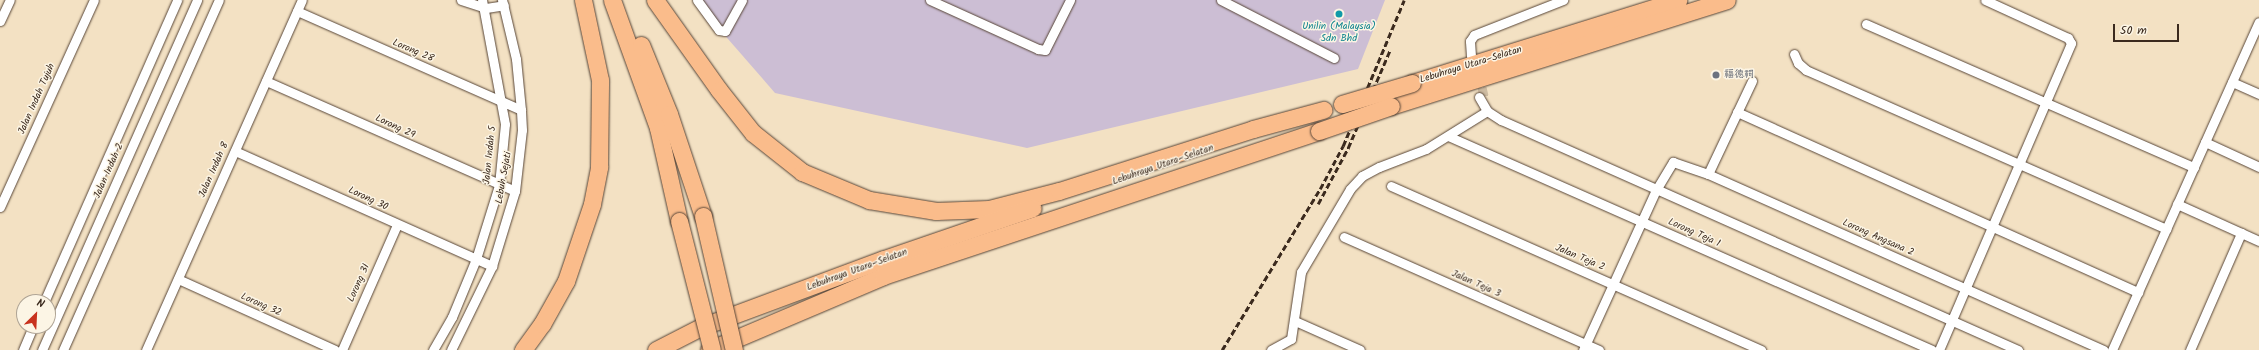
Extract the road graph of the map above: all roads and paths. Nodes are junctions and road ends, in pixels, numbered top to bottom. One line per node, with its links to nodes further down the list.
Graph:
1 (10, 0): 24 (street)
2 (94, 0): 51 (street, Jalan Indah Tujuh)
3 (177, 0): 65 (street, Jalan Indah 2)
4 (197, 0): 71 (street, Jalan Indah 2)
5 (220, 0): 72 (street)
6 (302, 0): 23 (street, Jalan Indah 8)
7 (461, 0): 22 (street)
8 (583, 0): 78 (highway)
9 (612, 0): 80 (highway, bridge)
10 (623, 0): 81 (highway, bridge)
11 (655, 0): 37 (highway)
12 (698, 0): 13 (street)
13 (742, 0)
14 (930, 0): 15 (street)
15 (1070, 0)
16 (1221, 0): 29 (street)
17 (1563, 0): 27 (street)
18 (1678, 0): 37 (highway, Lebuhraya Utara–Selatan, bridge)
19 (1727, 0): 80 (highway, Lebuhraya Utara–Selatan, bridge)
20 (1985, 0): 35 (street)
21 (503, 2): 22 (street); 36 (street, Lebuh Sejati)
22 (484, 4): 34 (street, Jalan Indah 5)
23 (297, 12): 30 (street, Jalan Indah 8); 34 (street, Lorong 28)
24 (0, 21)
25 (2259, 22): 32 (street)
26 (1866, 24): 35 (street)
27 (1472, 53)
28 (1794, 54): 42 (street)
29 (1334, 58)
30 (266, 81): 41 (street, Jalan Indah 8); 46 (street, Lorong 29)
31 (1752, 81): 38 (street)
32 (2232, 82): 33 (street); 40 (street)
33 (2259, 94)
34 (501, 102): 36 (street, Lorong 28); 46 (street, Jalan Indah 5)
35 (2047, 102): 42 (street); 44 (street)
36 (521, 110): 49 (street, Lebuh Sejati)
37 (1323, 110): 79 (highway, Lebuhraya Utara–Selatan)
38 (1737, 112): 45 (street); 54 (street)
39 (1448, 136): 48 (street); 52 (street, Lorong Teja 1); 67 (street)
40 (2205, 142): 43 (street); 44 (street)
41 (235, 151): 53 (street, Lorong 30); 61 (street, Jalan Indah 8)
42 (2020, 163): 54 (street); 55 (street)
43 (2259, 166)
44 (2194, 167): 50 (street)
45 (1708, 174): 48 (street, Lorong Angsana 2); 63 (street, Lorong Angsana 2)
46 (499, 185): 49 (street, Lorong 29); 59 (street, Jalan Indah 5)
47 (1391, 186): 62 (street, Jalan Teja 2)
48 (1656, 190): 52 (street); 66 (street)
49 (515, 191): 60 (street, Lebuh Sejati)
50 (2177, 204): 55 (street); 56 (street)
51 (0, 207)
52 (1641, 222): 62 (street); 86 (street, Lorong Teja 1)
53 (397, 225): 59 (street, Lorong 30); 75 (street, Lorong 31)
54 (1993, 226): 63 (street); 64 (street)
55 (2166, 228): 64 (street)
56 (2241, 233): 58 (street); 91 (street)
57 (1344, 236): 69 (street, Jalan Teja 3)
58 (2259, 241)
59 (476, 259): 60 (street, Lorong 30); 76 (street, Jalan Indah 5)
60 (492, 266): 77 (street, Lebuh Sejati)
61 (178, 279): 73 (street, Jalan Indah 8); 74 (street, Lorong 32)
62 (1613, 284): 69 (street); 85 (street, Jalan Teja 2)
63 (1966, 288): 66 (street); 89 (street, Lorong Angsana 2)
64 (2138, 292): 90 (street)
65 (48, 294)
66 (1952, 320): 87 (street); 88 (street)
67 (1294, 321): 82 (street); 83 (street)
68 (30, 334): 70 (street)
69 (1584, 347): 84 (street, Jalan Teja 3)
70 (23, 350)
71 (42, 350)
72 (63, 350)
73 (146, 350)
74 (335, 350)
75 (342, 350)
76 (433, 350)
77 (451, 350)
78 (523, 350)
79 (656, 350)
80 (711, 350)
81 (734, 350)
82 (1271, 350)
83 (1360, 350)
84 (1599, 350)
85 (1761, 350)
86 (1932, 350)
87 (1939, 350)
88 (2018, 350)
89 (2104, 350)
90 (2112, 350)
91 (2190, 350)

